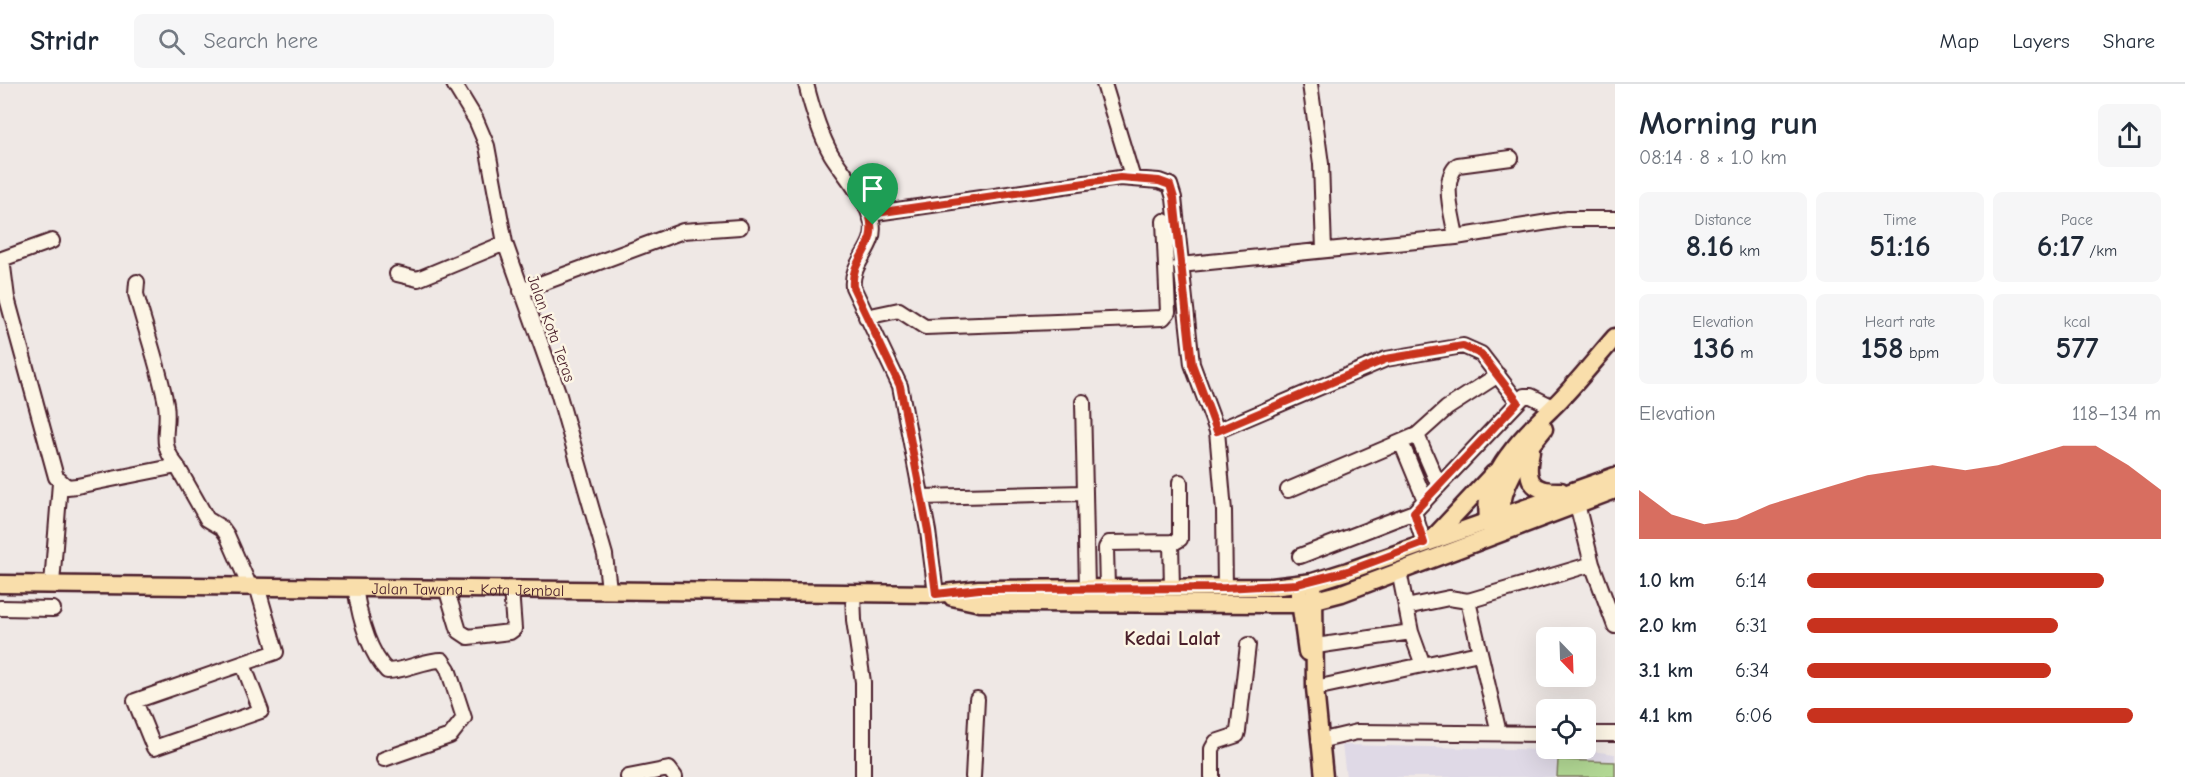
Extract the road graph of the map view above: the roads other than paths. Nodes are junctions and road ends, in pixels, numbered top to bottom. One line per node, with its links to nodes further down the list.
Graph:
1 (454, 84): 13 (street, Jalan Kota Teras)
2 (806, 84): 7 (street)
3 (1104, 84): 6 (street)
4 (1310, 84): 14 (street)
5 (1510, 158): 11 (street)
6 (1133, 179): 7 (street); 16 (street)
7 (869, 214): 22 (street)
8 (1615, 219): 11 (street)
9 (1164, 221): 19 (street)
10 (740, 226): 21 (street)
11 (1456, 237): 14 (street)
12 (52, 241): 15 (street)
13 (505, 243): 17 (street); 21 (street, Jalan Kota Teras)
14 (1324, 250): 16 (street)
15 (1, 259): 36 (street)
16 (1180, 265): 20 (street)
17 (397, 274)
18 (137, 282): 33 (street)
19 (1167, 282): 20 (street); 22 (street)
20 (1182, 283): 28 (street)
21 (521, 291): 61 (street, Jalan Kota Teras)
22 (866, 317): 41 (street)
23 (1615, 337): 27 (main road)
24 (1498, 375): 26 (street); 28 (street); 29 (street)
25 (1083, 402): 40 (street)
26 (1518, 402): 27 (street); 37 (street)
27 (1551, 409): 31 (main road); 32 (main road)
28 (1217, 431): 59 (street)
29 (1416, 435): 30 (street); 37 (street)
30 (1401, 442): 38 (street); 43 (street)
31 (1532, 448): 42 (main road); 45 (main road)
32 (1501, 465): 45 (main road); 46 (main road)
33 (177, 466): 36 (street); 54 (street)
34 (1615, 476): 42 (main road)
35 (1180, 482): 47 (street)
36 (60, 483): 53 (street)
37 (1439, 486): 43 (street)
38 (1288, 490)
39 (1615, 490): 42 (main road)
40 (1085, 493): 41 (street); 62 (street)
41 (921, 497): 65 (street)
42 (1573, 497): 45 (main road); 49 (street)
43 (1425, 500): 44 (street)
44 (1414, 512): 46 (street); 48 (street)
45 (1496, 525): 46 (main road, Jalan Tawang - Kota Jembal); 50 (main road, Jalan Tawang - Kota Jembal)
46 (1428, 541): 51 (main road, Jalan Tawang - Kota Jembal)
47 (1171, 542): 57 (street); 58 (street)
48 (1300, 556)
49 (1592, 564): 66 (street); 72 (street)
50 (1399, 571): 64 (main road, Jalan Tawang - Kota Jembal); 69 (street)
51 (1305, 583): 59 (main road, Jalan Tawang - Kota Jembal); 67 (main road)
52 (0, 584): 53 (main road, Jalan Tawang - Kota Jembal)
53 (52, 584): 54 (main road, Jalan Tawang - Kota Jembal)
54 (253, 586): 55 (main road, Jalan Tawang - Kota Jembal); 77 (street)
55 (354, 587): 56 (main road, Jalan Tawang - Kota Jembal); 87 (street)
56 (446, 588): 60 (main road, Jalan Tawang - Kota Jembal); 60 (street)
57 (1107, 588): 58 (main road, Jalan Tawang - Kota Jembal); 62 (main road, Jalan Tawang - Kota Jembal)
58 (1172, 588): 59 (main road, Jalan Tawang - Kota Jembal)
59 (1225, 588)
60 (511, 589): 61 (main road, Jalan Tawang - Kota Jembal)
61 (609, 589): 63 (main road, Jalan Tawang - Kota Jembal)
62 (1087, 589): 65 (main road, Jalan Tawang - Kota Jembal)
63 (853, 593): 65 (main road, Jalan Tawang - Kota Jembal); 90 (street)
64 (1342, 593): 67 (main road, Jalan Tawang - Kota Jembal); 74 (main road)
65 (936, 594): 68 (main road, Jalan Tawang - Kota Jembal)
66 (1468, 601): 69 (street); 76 (street)
67 (1308, 602): 68 (main road, Jalan Tawang - Kota Jembal); 74 (main road)
68 (1278, 605): 74 (main road)
69 (1406, 607): 73 (street)
70 (0, 608): 71 (street)
71 (53, 609)
72 (1615, 626)
73 (1411, 632): 74 (street); 78 (street)
74 (1312, 643): 79 (main road)
75 (1248, 645): 92 (street)
76 (1479, 653): 78 (street); 82 (street)
77 (243, 664): 77 (street)
78 (1423, 665): 79 (street)
79 (1315, 688): 86 (main road)
80 (977, 699): 91 (street)
81 (1615, 719): 85 (street)
82 (1499, 733): 83 (street); 86 (street)
83 (1536, 734)
84 (1596, 734): 85 (street)
85 (1613, 734)
86 (1319, 741): 93 (main road)
87 (384, 759)
88 (672, 773): 89 (street)
89 (628, 777)
90 (863, 777)
91 (974, 777)
92 (1212, 777)
93 (1324, 777)

